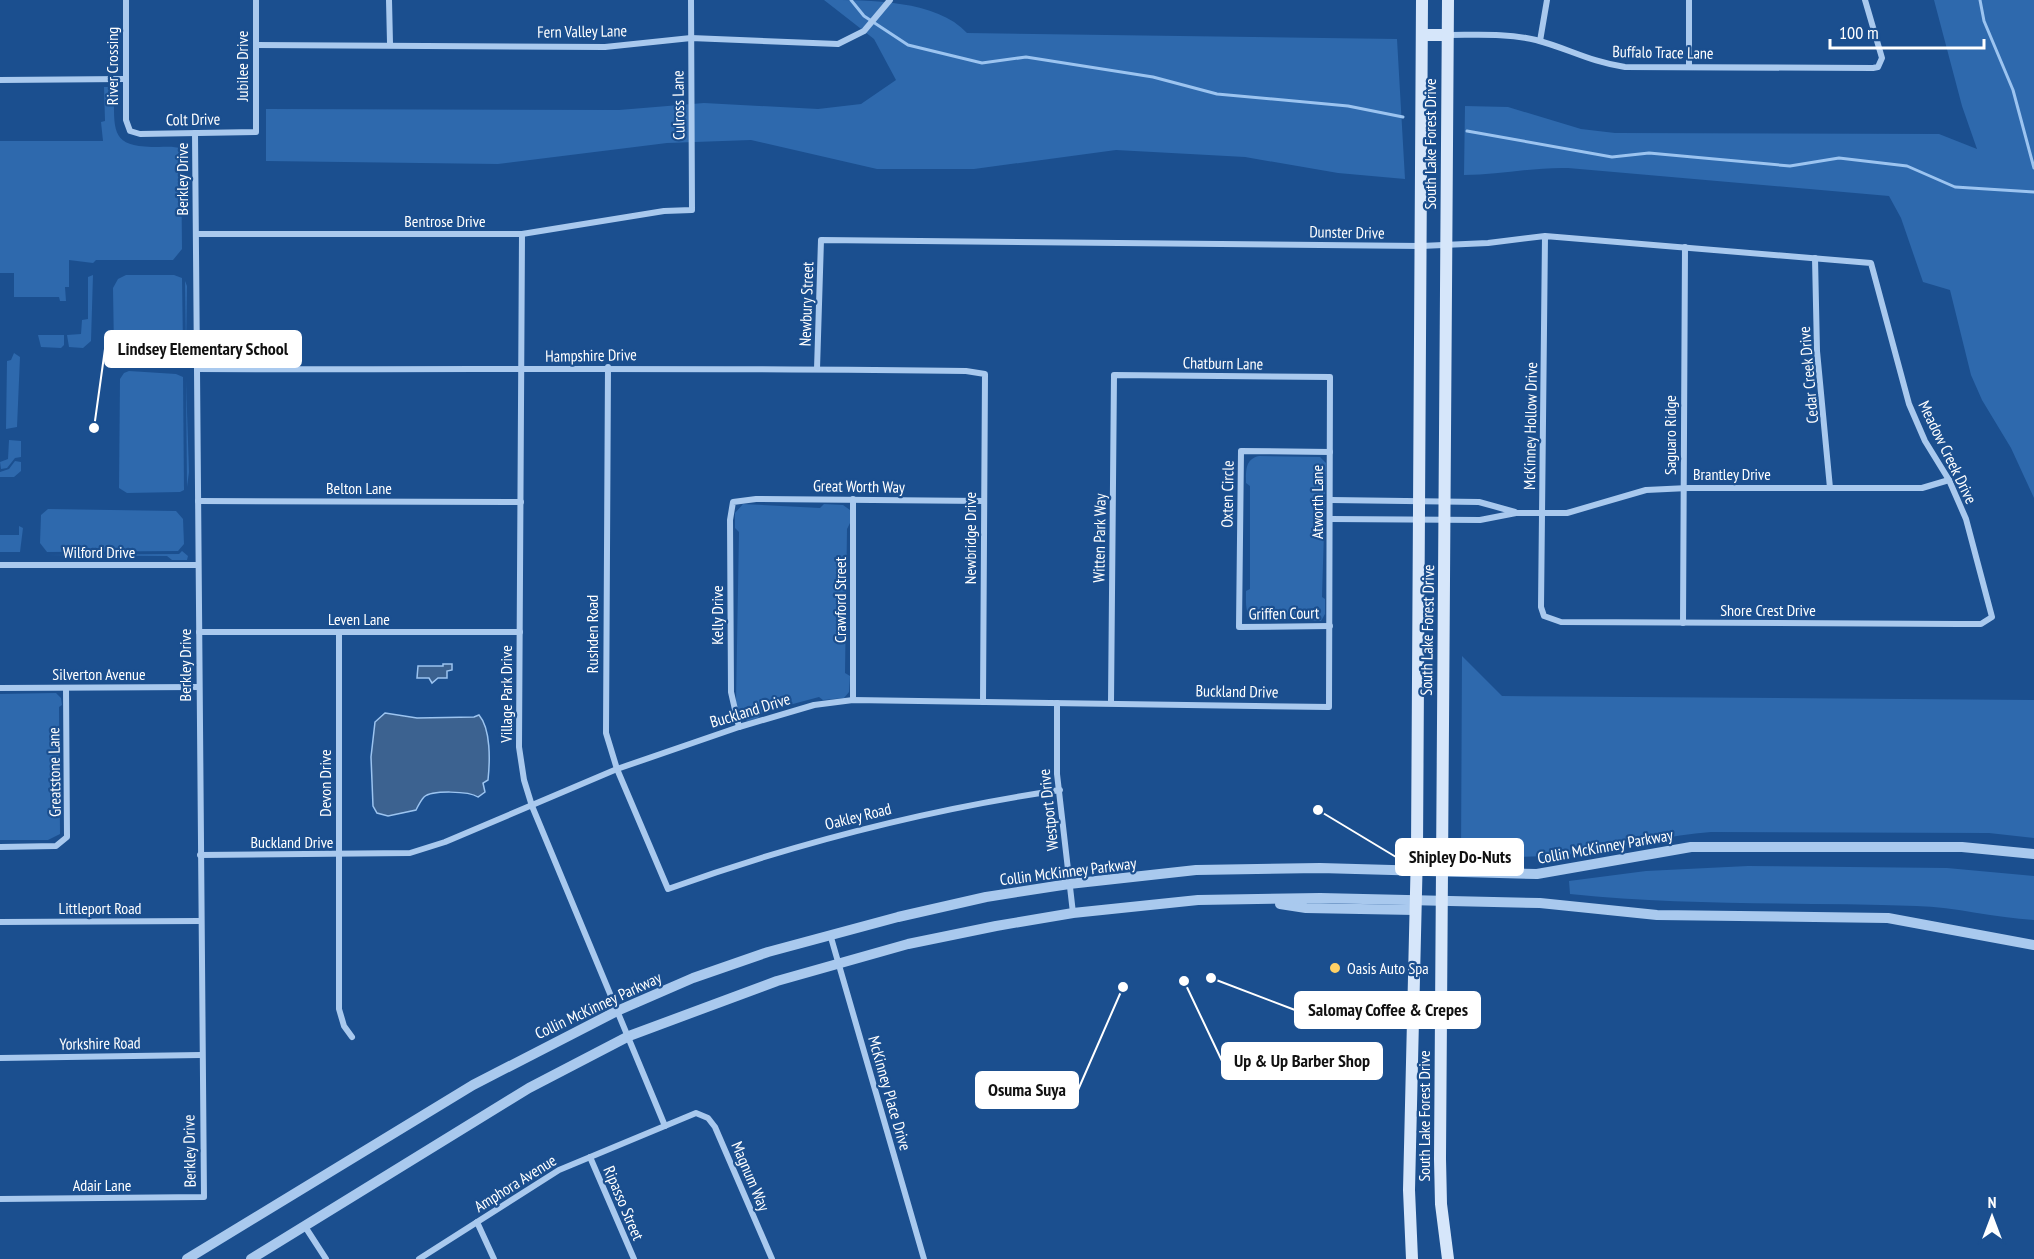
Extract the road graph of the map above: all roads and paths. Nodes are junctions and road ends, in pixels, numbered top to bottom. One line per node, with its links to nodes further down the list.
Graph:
1 (126, 0): 18 (street, River Crossing)
2 (256, 0): 16 (street, Jubilee Drive)
3 (389, 0): 15 (street)
4 (691, 0): 13 (street, Culross Lane)
5 (890, 0): 13 (street, Fern Valley Lane)
6 (1422, 0): 11 (main road, South Lake Forest Drive)
7 (1448, 0): 12 (main road, South Lake Forest Drive)
8 (1547, 0): 14 (street)
9 (1689, 0): 17 (street)
10 (1865, 0): 17 (street, Buffalo Trace Lane)
11 (1422, 35): 12 (main road); 28 (main road, South Lake Forest Drive)
12 (1448, 35): 14 (street, Buffalo Trace Lane); 29 (main road, South Lake Forest Drive)
13 (691, 38): 15 (street, Fern Valley Lane); 23 (street, Culross Lane)
14 (1540, 41): 17 (street, Buffalo Trace Lane)
15 (390, 43): 16 (street, Fern Valley Lane)
16 (256, 45): 21 (street, Jubilee Drive)
17 (1689, 66)
18 (125, 79): 19 (street); 20 (street, River Crossing)
19 (0, 80)
20 (130, 131): 22 (street, Colt Drive)
21 (256, 132): 22 (street, Colt Drive)
22 (195, 133): 24 (street, Berkley Drive)
23 (692, 210): 25 (street, Bentrose Drive)
24 (196, 234): 25 (street, Bentrose Drive); 34 (street, Berkley Drive)
25 (522, 234): 36 (street, Village Park Drive)
26 (1545, 236): 29 (street, Dunster Drive); 30 (street, Dunster Drive); 52 (street, McKinney Hollow Drive)
27 (821, 240): 28 (street, Dunster Drive); 35 (street, Newbury Street)
28 (1421, 246): 29 (street, Dunster Drive); 46 (main road, South Lake Forest Drive)
29 (1446, 246): 49 (main road, South Lake Forest Drive)
30 (1685, 248): 31 (street, Dunster Drive); 42 (street, Saguaro Ridge)
31 (1815, 258): 32 (street, Dunster Drive); 43 (street, Cedar Creek Drive)
32 (1871, 263): 41 (street, Meadow Creek Drive)
33 (608, 367): 35 (street, Hampshire Drive); 36 (street, Hampshire Drive); 76 (street, Rushden Road)
34 (197, 369): 36 (street, Hampshire Drive); 47 (street, Berkley Drive)
35 (817, 369): 37 (street, Hampshire Drive)
36 (521, 370): 50 (street, Village Park Drive)
37 (985, 374): 48 (street, Newbridge Drive)
38 (1114, 375): 39 (street, Chatburn Lane); 72 (street, Witten Park Way)
39 (1330, 377): 40 (street, Atworth Lane)
40 (1330, 452): 45 (street, Atworth Lane); 63 (street, Oxten Circle)
41 (1949, 480): 43 (street, Brantley Drive); 60 (street, Meadow Creek Drive)
42 (1683, 488): 43 (street, Brantley Drive); 52 (street, Brantley Drive); 61 (street, Saguaro Ridge)
43 (1830, 488)
44 (853, 499): 48 (street, Great Worth Way); 51 (street, Great Worth Way); 70 (street, Crawford Street)
45 (1331, 500): 46 (street, Brantley Drive); 54 (street, Atworth Lane)
46 (1420, 500): 49 (street, Brantley Drive); 55 (main road, South Lake Forest Drive)
47 (198, 501): 50 (street, Belton Lane); 57 (street, Berkley Drive)
48 (984, 501): 71 (street, Newbridge Drive)
49 (1445, 501): 53 (street, Brantley Drive); 56 (main road, South Lake Forest Drive)
50 (521, 502): 65 (street, Village Park Drive)
51 (734, 502): 75 (street, Kelly Drive)
52 (1542, 512): 53 (street, Brantley Drive); 59 (street, McKinney Hollow Drive)
53 (1516, 513): 56 (street, Brantley Drive)
54 (1331, 519): 55 (street, Brantley Drive); 62 (street, Atworth Lane)
55 (1419, 520): 56 (street, Brantley Drive); 83 (main road, South Lake Forest Drive)
56 (1445, 520): 84 (main road, South Lake Forest Drive)
57 (198, 565): 58 (street, Wilford Drive); 64 (street, Berkley Drive)
58 (0, 566)
59 (1544, 616): 61 (street, Shore Crest Drive)
60 (1992, 617): 61 (street, Shore Crest Drive)
61 (1683, 623)
62 (1329, 626): 63 (street, Griffen Court); 74 (street, Atworth Lane)
63 (1239, 627)
64 (199, 632): 66 (street, Leven Lane); 67 (street, Berkley Drive)
65 (520, 632): 66 (street, Leven Lane); 78 (street, Village Park Drive)
66 (339, 633): 82 (street, Devon Drive)
67 (199, 687): 69 (street, Silverton Avenue); 81 (street, Berkley Drive)
68 (0, 688): 69 (street, Silverton Avenue)
69 (66, 688): 79 (street, Greatstone Lane)
70 (853, 700): 71 (street, Buckland Drive); 75 (street, Buckland Drive)
71 (983, 702): 73 (street, Buckland Drive)
72 (1111, 702): 73 (street, Buckland Drive); 74 (street, Buckland Drive)
73 (1057, 703): 77 (street, Westport Drive)
74 (1329, 707)
75 (739, 727): 76 (street, Buckland Drive)
76 (617, 769): 78 (street, Buckland Drive); 86 (street, Rushden Road)
77 (1060, 790): 85 (street, Westport Drive); 86 (street, Oakley Road)
78 (531, 806): 82 (street, Buckland Drive); 95 (street, Village Park Drive)
79 (0, 847)
80 (2034, 854): 84 (street, Collin McKinney Parkway)
81 (200, 855): 82 (street, Buckland Drive); 90 (street, Berkley Drive)
82 (339, 855): 97 (street, Devon Drive)
83 (1416, 870): 84 (street, Collin McKinney Parkway); 85 (street, Collin McKinney Parkway); 88 (main road, South Lake Forest Drive)
84 (1441, 870): 87 (main road, South Lake Forest Drive)
85 (1069, 884): 89 (street, Westport Drive); 92 (street, Collin McKinney Parkway)
86 (668, 889)
87 (1441, 901): 88 (street); 93 (street); 116 (main road, South Lake Forest Drive)
88 (1415, 905): 89 (street); 115 (main road, South Lake Forest Drive)
89 (1073, 913): 94 (street)
90 (200, 921): 91 (street, Littleport Road); 98 (street, Berkley Drive)
91 (0, 922)
92 (830, 934): 94 (street, McKinney Place Drive); 95 (street, Collin McKinney Parkway)
93 (2034, 945)
94 (838, 963): 96 (street); 114 (street, McKinney Place Drive)
95 (617, 1011): 96 (street, Village Park Drive); 107 (street, Collin McKinney Parkway)
96 (629, 1036): 101 (street, Village Park Drive); 106 (street)
97 (352, 1037)
98 (201, 1055): 99 (street, Yorkshire Road); 103 (street, Berkley Drive)
99 (0, 1058)
100 (696, 1113): 101 (street, Amphora Avenue); 113 (street, Magnum Way)
101 (665, 1126): 102 (street, Amphora Avenue)
102 (590, 1157): 105 (street, Amphora Avenue); 112 (street, Ripasso Street)
103 (204, 1197): 104 (street, Adair Lane)
104 (0, 1199)
105 (477, 1222): 110 (street, Amphora Avenue); 111 (street)
106 (304, 1225): 108 (street); 109 (street)
107 (187, 1259)
108 (250, 1259)
109 (326, 1259)
110 (420, 1259)
111 (494, 1259)
112 (634, 1259)
113 (772, 1259)
114 (924, 1259)
115 (1412, 1259)
116 (1448, 1259)

